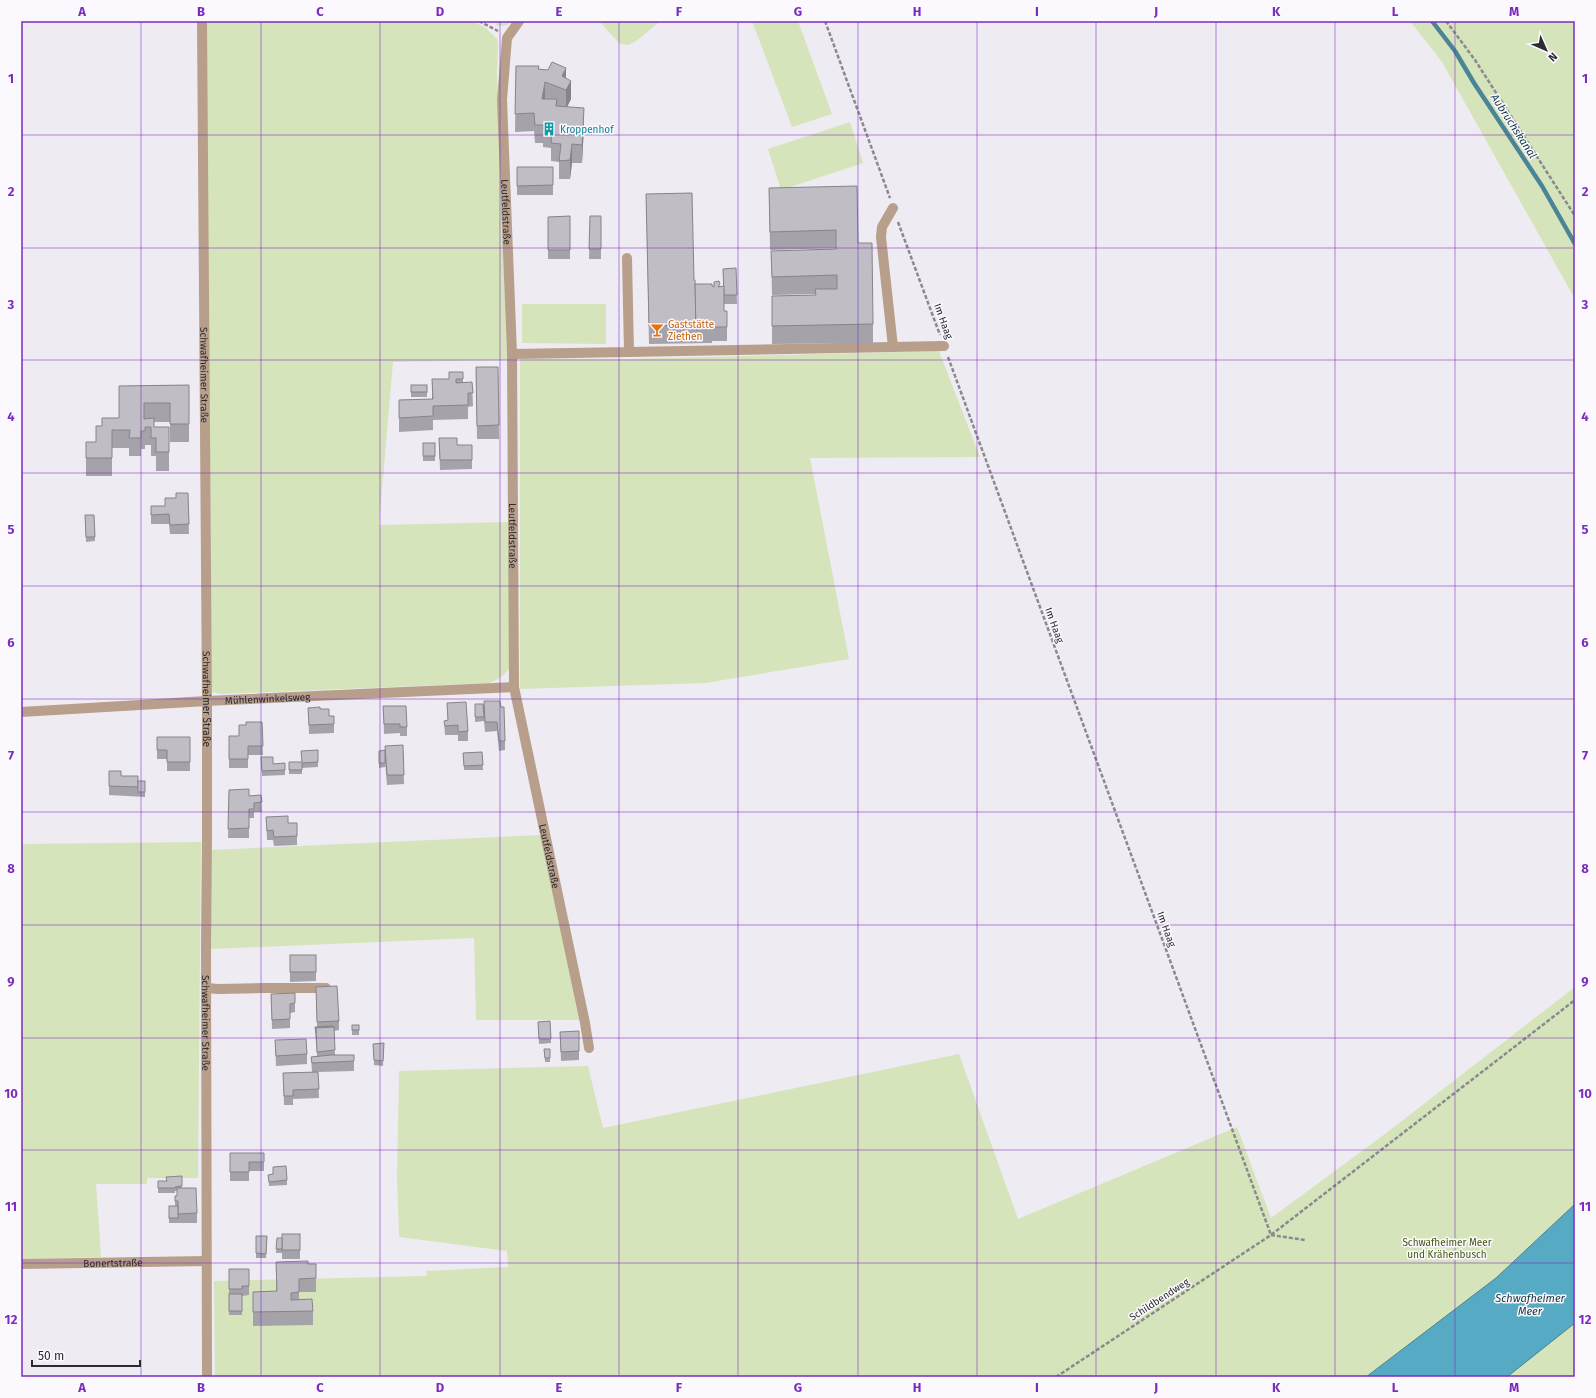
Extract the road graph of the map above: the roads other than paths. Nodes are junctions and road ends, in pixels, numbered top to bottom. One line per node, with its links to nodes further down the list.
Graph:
1 (202, 21): 10 (street, Schwafheimer Straße)
2 (519, 21): 8 (street, Leutfeldstraße)
3 (893, 208): 6 (street)
4 (627, 258): 7 (street)
5 (944, 346): 6 (street)
6 (893, 347): 7 (street)
7 (629, 352): 8 (street)
8 (512, 354): 9 (street, Leutfeldstraße)
9 (514, 687): 10 (street, Mühlenwinkelsweg); 14 (street, Leutfeldstraße)
10 (207, 701): 11 (street, Mühlenwinkelsweg); 12 (street, Schwafheimer Straße)
11 (21, 712)
12 (206, 988): 13 (street); 15 (street, Schwafheimer Straße)
13 (326, 988)
14 (589, 1048)
15 (206, 1261): 16 (street, Bonertstraße); 17 (street, Schwafheimer Straße)
16 (21, 1264)
17 (207, 1377)

